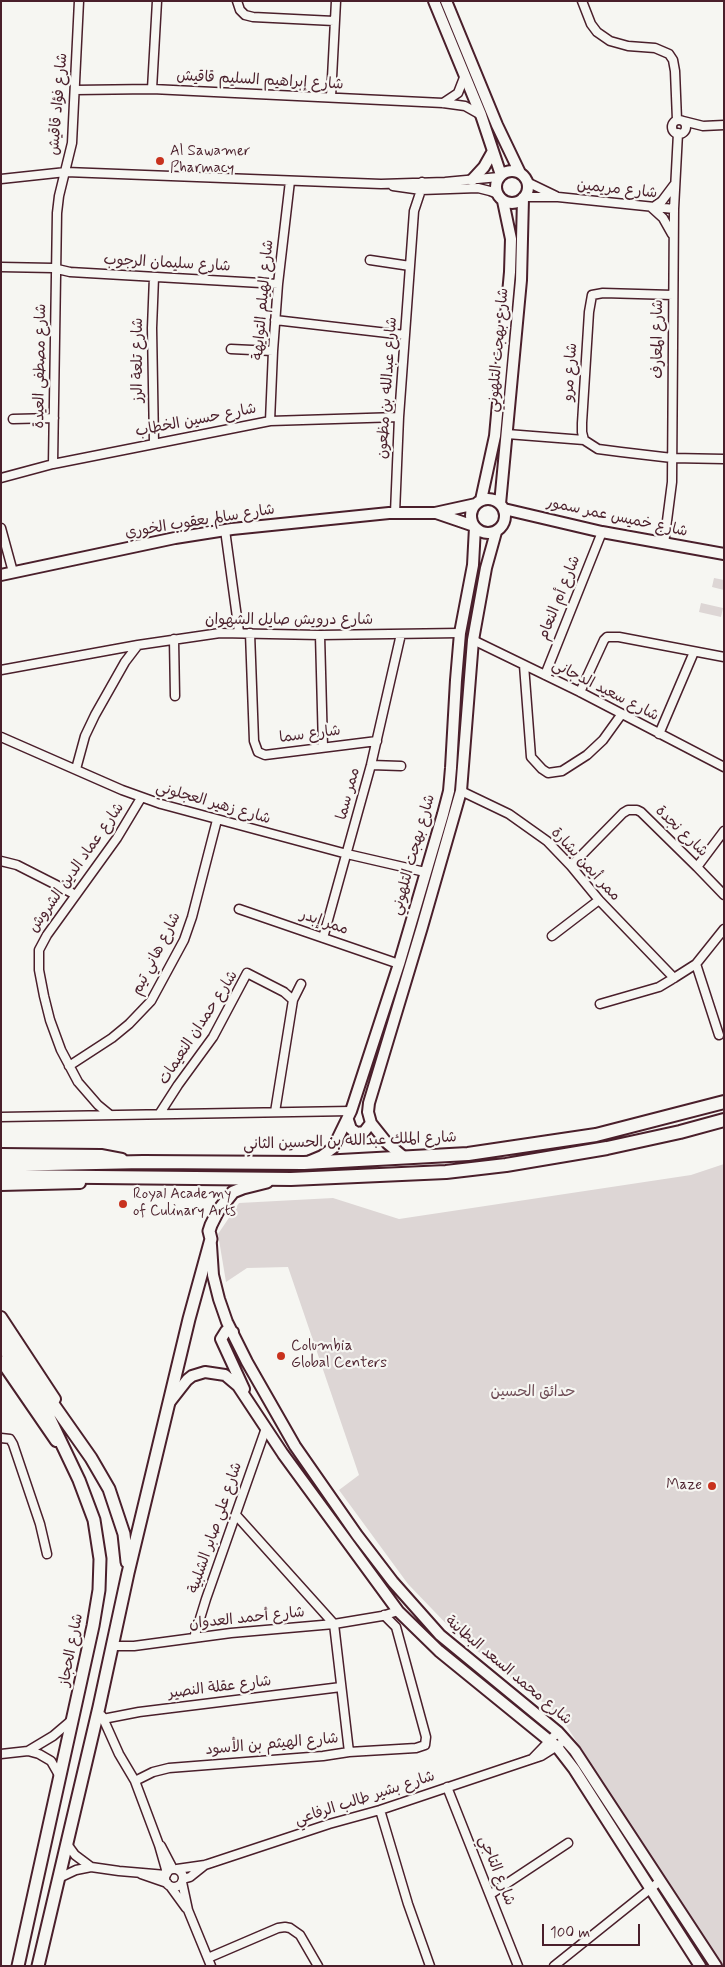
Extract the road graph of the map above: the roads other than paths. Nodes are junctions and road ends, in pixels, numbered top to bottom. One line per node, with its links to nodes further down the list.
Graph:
1 (79, 1): 11 (street, شارع فؤاد قاقيش)
2 (157, 1): 10 (street)
3 (237, 1): 8 (street)
4 (336, 1): 8 (street)
5 (434, 1): 9 (street)
6 (446, 1): 21 (street)
7 (582, 1): 15 (street)
8 (334, 21): 12 (street)
9 (465, 75): 13 (street); 14 (street)
10 (152, 89): 11 (street, شارع إبراهيم السليم قاقيش); 12 (street, شارع إبراهيم السليم قاقيش)
11 (75, 90): 20 (street, شارع فؤاد قاقيش)
12 (331, 97): 13 (street, شارع إبراهيم السليم قاقيش)
13 (442, 102): 14 (street, شارع إبراهيم السليم قاقيش)
14 (481, 114): 19 (street)
15 (680, 121): 17 (street); 18 (street); 18 (street)
16 (724, 125): 17 (street)
17 (704, 126): 18 (street)
18 (680, 133): 27 (street, شارع المعارف)
19 (493, 151): 22 (street); 24 (street)
20 (66, 172): 23 (street); 25 (street); 40 (street, شارع فؤاد قاقيش)
21 (520, 173): 22 (street); 26 (street)
22 (500, 176): 24 (street); 30 (street)
23 (1, 179)
24 (472, 180): 29 (street)
25 (290, 181): 28 (street); 42 (street, شارع الهيلم التوايهة)
26 (527, 182): 31 (street, شارع مريمين); 32 (street)
27 (674, 183): 33 (street); 34 (street, شارع المعارف)
28 (411, 186): 29 (street); 35 (street, شارع عبدالله بن مظعون)
29 (422, 186): 30 (street); 35 (street, شارع عبدالله بن مظعون)
30 (500, 197): 32 (street); 59 (street, شارع بهجت التلهوني)
31 (558, 197): 32 (street, شارع مريمين); 33 (street, شارع مريمين)
32 (524, 198): 52 (street, شارع بهجت التلهوني)
33 (652, 208): 34 (street, شارع مريمين); 36 (street)
34 (674, 209): 36 (street, شارع المعارف)
35 (414, 211): 38 (street, شارع عبدالله بن مظعون)
36 (674, 238): 43 (street, شارع المعارف)
37 (370, 260): 38 (street)
38 (410, 266): 45 (street, شارع عبدالله بن مظعون)
39 (1, 267): 40 (street, شارع سليمان الرجوب)
40 (56, 268): 41 (street, شارع سليمان الرجوب); 49 (street, شارع مصطفى العيدة)
41 (154, 277): 42 (street, شارع سليمان الرجوب); 54 (street, شارع تلعة الرز)
42 (278, 284): 44 (street, شارع الهيلم التوايهة)
43 (672, 295): 53 (street, شارع مرو); 55 (street, شارع المعارف)
44 (275, 320): 45 (street); 47 (street, شارع الهيلم التوايهة)
45 (405, 335): 48 (street, شارع عبدالله بن مظعون)
46 (231, 349): 47 (street)
47 (273, 350): 51 (street, شارع الهيلم التوايهة)
48 (399, 417): 51 (street, شارع حسين الخطاب); 61 (street, شارع عبدالله بن مظعون)
49 (54, 418): 50 (street); 57 (street, شارع مصطفى العيدة)
50 (13, 419)
51 (270, 421): 54 (street, شارع حسين الخطاب)
52 (507, 434): 53 (street); 60 (street, شارع بهجت التلهوني)
53 (584, 440): 55 (street)
54 (154, 443): 57 (street, شارع حسين الخطاب)
55 (672, 458): 56 (street); 68 (street, شارع المعارف)
56 (724, 459)
57 (54, 464): 58 (street, شارع حسين الخطاب)
58 (1, 478)
59 (479, 502): 60 (street); 62 (street, شارع سالم يعقوب الخوري); 63 (street)
60 (502, 506): 66 (street); 67 (street, شارع خميس عمر سمور)
61 (395, 513): 62 (street, شارع سالم يعقوب الخوري); 65 (street, شارع سالم يعقوب الخوري)
62 (435, 513): 63 (street, شارع سالم يعقوب الخوري)
63 (474, 526): 66 (street); 75 (street, شارع بهجت التلهوني)
64 (1, 528): 70 (street)
65 (225, 530): 70 (street, شارع سالم يعقوب الخوري); 72 (street)
66 (496, 532): 78 (street, شارع بهجت التلهوني)
67 (602, 532): 68 (street, شارع خميس عمر سمور); 84 (street, شارع أم النعام)
68 (664, 544): 69 (street, شارع خميس عمر سمور)
69 (724, 554)
70 (12, 572): 71 (street, شارع سالم يعقوب الخوري)
71 (1, 575)
72 (239, 632): 73 (street, شارع درويش صايل الشهوان); 77 (street, شارع درويش صايل الشهوان)
73 (250, 633): 76 (street, شارع درويش صايل الشهوان); 91 (street, شارع سما)
74 (401, 634): 75 (street, شارع درويش صايل الشهوان); 76 (street, شارع درويش صايل الشهوان); 90 (street)
75 (460, 634): 104 (street, شارع بهجت التلهوني)
76 (320, 635): 91 (street)
77 (174, 639): 79 (street, شارع درويش صايل الشهوان); 86 (street)
78 (473, 640): 82 (street, شارع سعيد الدجاني); 96 (street, شارع بهجت التلهوني)
79 (138, 645): 83 (street, شارع درويش صايل الشهوان); 95 (street)
80 (694, 652): 81 (street); 85 (street); 88 (street)
81 (724, 657)
82 (524, 665): 84 (street, شارع سعيد الدجاني); 87 (street)
83 (1, 670)
84 (545, 675): 85 (street, شارع سعيد الدجاني)
85 (580, 692): 87 (street, شارع سعيد الدجاني)
86 (175, 696)
87 (621, 715): 88 (street, شارع سعيد الدجاني)
88 (659, 734): 94 (street, شارع سعيد الدجاني)
89 (1, 737): 95 (street, شارع زهير العجلوني)
90 (377, 741): 91 (street, شارع سما); 92 (street, ممر سما)
91 (323, 747)
92 (372, 764): 93 (street); 100 (street, ممر سما)
93 (401, 766)
94 (724, 767)
95 (76, 769): 97 (street, شارع زهير العجلوني)
96 (461, 791): 102 (street, ممر أيمن بشارة); 127 (street, شارع بهجت التلهوني)
97 (141, 798): 98 (street, شارع زهير العجلوني); 105 (street, شارع عماد الدين الشروش)
98 (217, 820): 100 (street, شارع زهير العجلوني); 119 (street, شارع هاني تيم)
99 (724, 831): 103 (street)
100 (347, 854): 104 (street, شارع زهير العجلوني); 111 (street, ممر سما)
101 (1, 861): 105 (street)
102 (571, 866): 103 (street, شارع نجدة); 107 (street, ممر أيمن بشارة)
103 (697, 867): 106 (street, شارع نجدة)
104 (424, 872): 112 (street, شارع بهجت التلهوني)
105 (76, 895): 119 (street, شارع عماد الدين الشروش)
106 (724, 895)
107 (599, 900): 110 (street); 114 (street, ممر أيمن بشارة)
108 (239, 909): 111 (street, ممر إبدر)
109 (724, 929): 113 (street)
110 (552, 936)
111 (323, 938): 112 (street, ممر إبدر)
112 (399, 964): 124 (street, شارع بهجت التلهوني)
113 (696, 964): 114 (street); 118 (street)
114 (674, 978): 117 (street)
115 (301, 984): 116 (street)
116 (293, 1000): 121 (street); 123 (street, شارع حمدان النعيمات)
117 (600, 1004)
118 (719, 1035)
119 (69, 1066): 122 (street, شارع عماد الدين الشروش)
120 (724, 1102): 129 (highway, شارع الملك عبدالله بن الحسين الثاني)
121 (275, 1112): 123 (street); 124 (street)
122 (109, 1114): 123 (street); 125 (street)
123 (160, 1114)
124 (349, 1115): 127 (street); 131 (street, شارع بهجت التلهوني)
125 (1, 1117)
126 (724, 1120): 135 (highway)
127 (371, 1123): 129 (street)
128 (1, 1154): 130 (street)
129 (405, 1158): 131 (highway, شارع الملك عبدالله بن الحسين الثاني)
130 (143, 1162): 131 (highway, شارع الملك عبدالله بن الحسين الثاني); 132 (highway, شارع الملك عبدالله بن الحسين الثاني)
131 (304, 1163)
132 (1, 1164)
133 (1, 1176): 134 (highway)
134 (144, 1177): 135 (highway); 136 (street)
135 (291, 1179): 137 (main road)
136 (1, 1185)
137 (211, 1239): 140 (street, شارع محمد السعد البطاينة); 144 (main road)
138 (1, 1317): 145 (street)
139 (1, 1330): 142 (main road)
140 (232, 1332): 143 (street); 148 (street, شارع محمد السعد البطاينة)
141 (1, 1344): 142 (main road)
142 (11, 1368): 145 (main road); 160 (main road, شارع الحجاز)
143 (245, 1394): 144 (street, شارع محمد السعد البطاينة); 146 (street, شارع محمد السعد البطاينة)
144 (168, 1404): 152 (main road)
145 (66, 1425): 152 (main road)
146 (266, 1428): 149 (street, شارع محمد السعد البطاينة); 150 (street, شارع علي صابر الشلبية)
147 (1, 1438): 151 (street)
148 (296, 1446): 149 (street); 162 (street, شارع محمد السعد البطاينة)
149 (283, 1454): 153 (street, شارع محمد السعد البطاينة)
150 (236, 1515): 155 (street); 156 (street, شارع علي صابر الشلبية)
151 (46, 1554)
152 (128, 1573): 157 (main road)
153 (398, 1611): 154 (street, شارع أحمد العدوان); 163 (street, شارع محمد السعد البطاينة)
154 (384, 1615): 155 (street, شارع أحمد العدوان); 165 (street)
155 (334, 1624): 156 (street, شارع أحمد العدوان); 158 (street, شارع الهيثم بن الأسود)
156 (194, 1638): 157 (street, شارع أحمد العدوان)
157 (112, 1646): 159 (main road)
158 (341, 1686): 161 (street, شارع عقلة النصير); 165 (street, شارع الهيثم بن الأسود)
159 (99, 1707): 161 (street); 172 (main road)
160 (74, 1718): 164 (street); 167 (main road, شارع الحجاز)
161 (103, 1719): 168 (street)
162 (562, 1736): 163 (street, شارع بشير طالب الرفاعي); 178 (street, شارع محمد السعد البطاينة)
163 (553, 1743): 169 (street, شارع بشير طالب الرفاعي); 179 (street, شارع محمد السعد البطاينة)
164 (28, 1751): 166 (street); 167 (street)
165 (349, 1752): 168 (street, شارع الهيثم بن الأسود)
166 (1, 1754)
167 (60, 1777): 183 (main road, شارع الحجاز)
168 (135, 1781): 175 (street)
169 (447, 1787): 170 (street, شارع بشير طالب الرفاعي); 180 (street, شارع التاجي)
170 (380, 1810): 173 (street, شارع بشير طالب الرفاعي); 186 (street)
171 (568, 1843): 180 (street)
172 (67, 1844): 174 (street); 176 (main road)
173 (205, 1865): 175 (street, شارع بشير طالب الرفاعي); 177 (street, شارع بشير طالب الرفاعي)
174 (91, 1867): 175 (street, شارع بشير طالب الرفاعي); 176 (street, شارع بشير طالب الرفاعي)
175 (170, 1876): 177 (street, شارع بشير طالب الرفاعي); 177 (street); 181 (street)
176 (59, 1878): 184 (main road)
177 (182, 1881): 181 (street)
178 (660, 1881): 179 (street); 190 (street, شارع محمد السعد البطاينة)
179 (650, 1888): 188 (street); 189 (street, شارع محمد السعد البطاينة)
180 (491, 1894): 187 (street, شارع التاجي)
181 (188, 1910): 182 (street)
182 (210, 1962): 185 (street)
183 (18, 1966)
184 (38, 1966)
185 (318, 1966)
186 (430, 1966)
187 (518, 1966)
188 (554, 1966)
189 (700, 1966)
190 (716, 1966)

